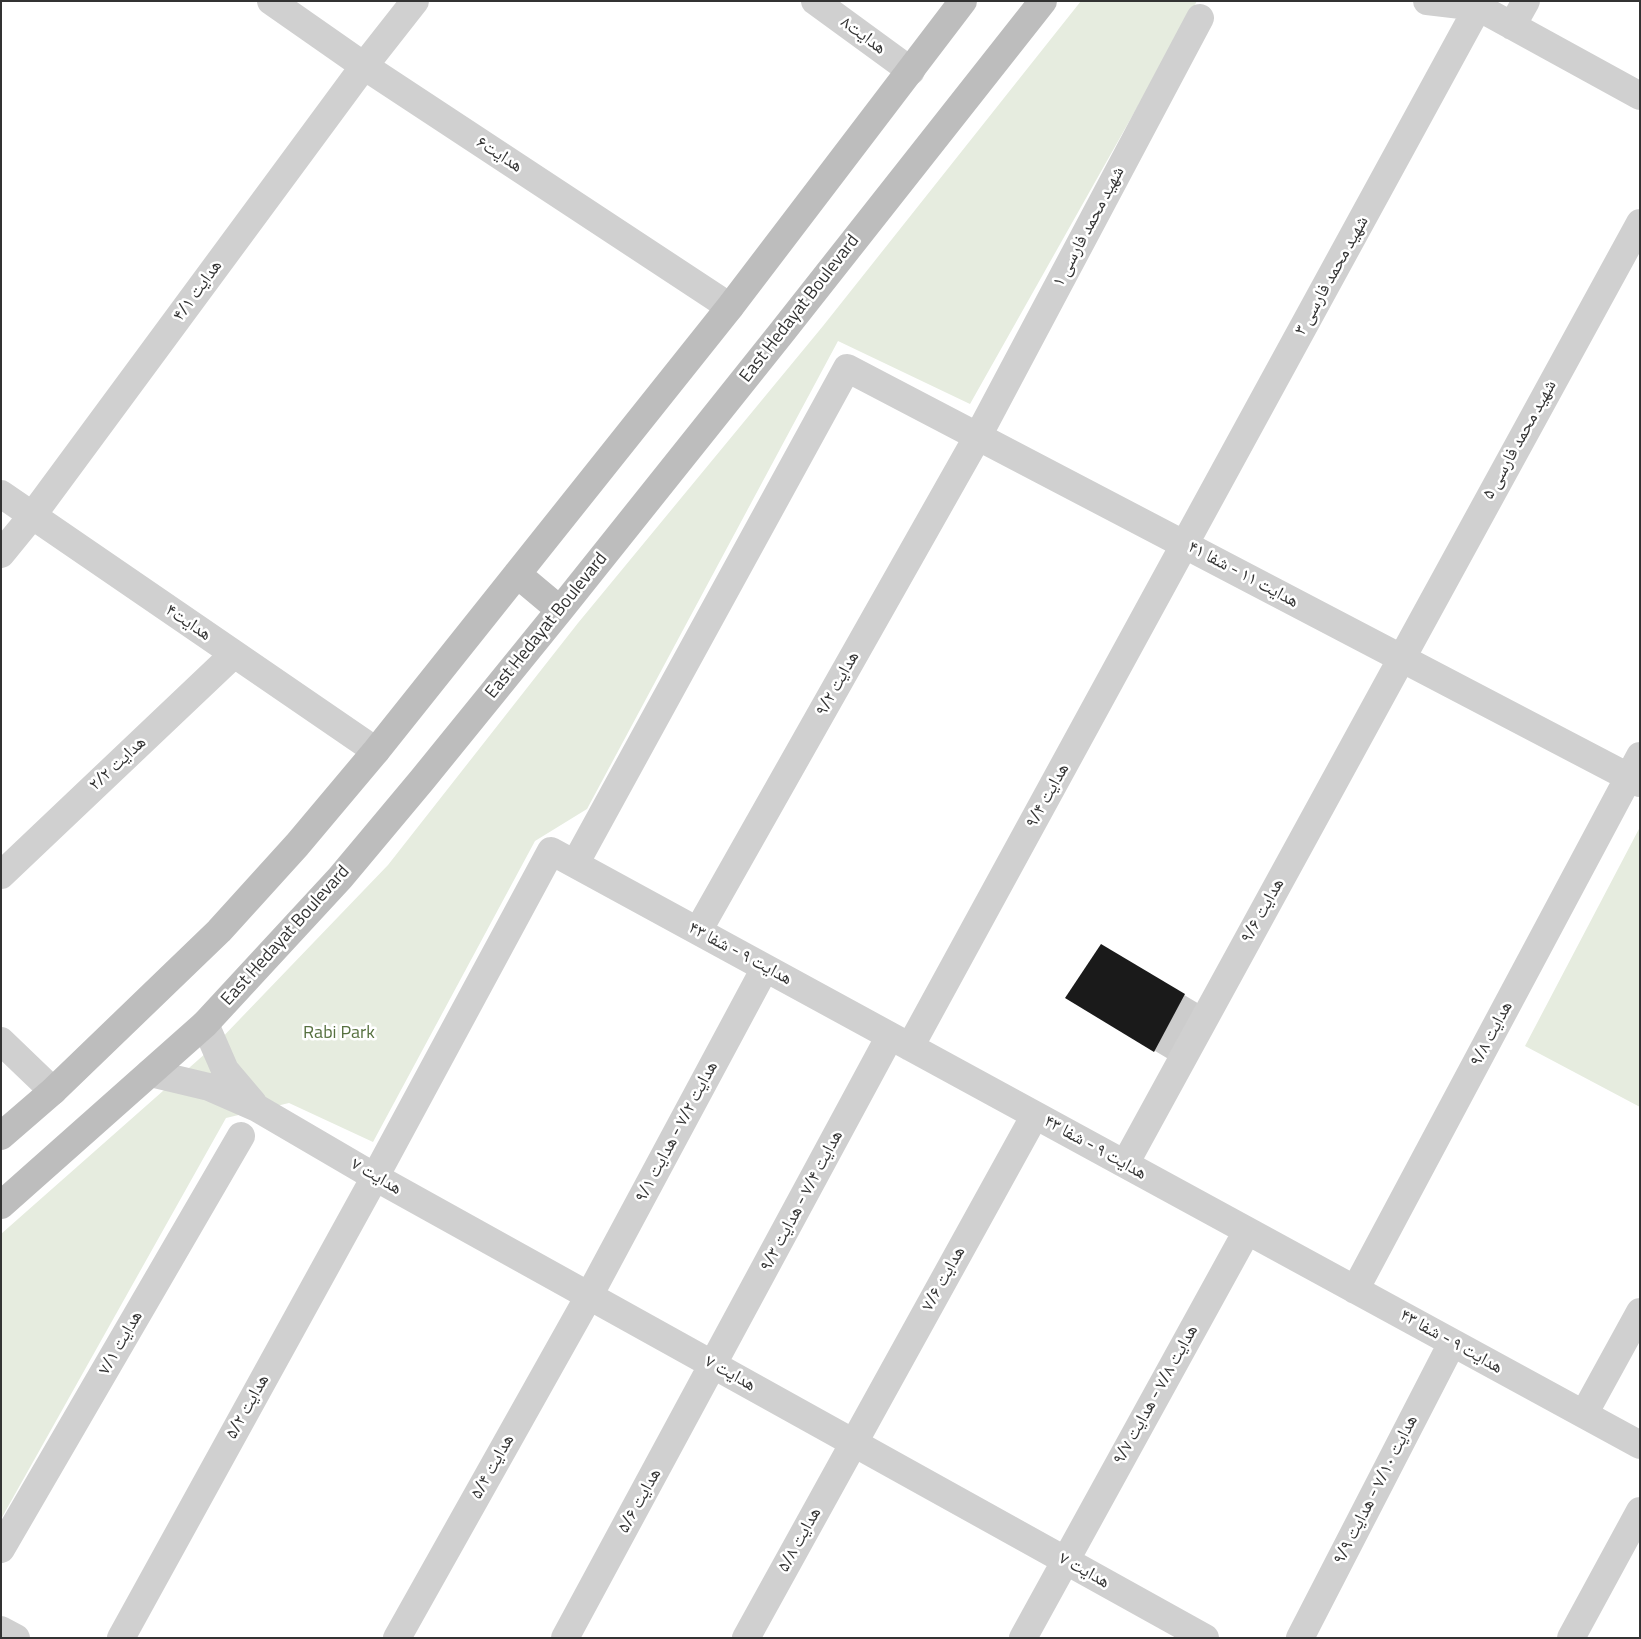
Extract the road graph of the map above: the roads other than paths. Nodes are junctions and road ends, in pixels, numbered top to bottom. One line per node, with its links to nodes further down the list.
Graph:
1 (271, 1): 11 (street, هدایت۶)
2 (415, 1): 11 (street, هدایت ۴/۱)
3 (815, 1): 12 (street, هدایت۸)
4 (963, 1): 12 (main road)
5 (1043, 1): 22 (main road, East Hedayat Boulevard)
6 (1427, 1): 8 (street)
7 (1526, 1): 10 (street)
8 (1476, 4): 10 (street); 19 (street, شهید محمد فارسی ۳)
9 (1200, 18): 16 (street, شهید محمد فارسی ۱)
10 (1512, 26): 13 (street)
11 (364, 66): 15 (street, هدایت۶); 18 (street, هدایت ۴/۱)
12 (911, 71): 15 (main road)
13 (1640, 96)
14 (1640, 223): 24 (street, شهید محمد فارسی ۵)
15 (730, 307): 21 (main road)
16 (978, 436): 19 (street, هدایت ۱۱ - شفا ۴۱); 28 (street, هدایت ۱۱ - شفا ۴۱); 30 (street, هدایت ۹/۲)
17 (1, 494): 18 (street, هدایت۴)
18 (32, 516): 20 (street, هدایت ۴/۱); 23 (street, هدایت۴)
19 (1186, 545): 24 (street, هدایت ۱۱ - شفا ۴۱); 34 (street, هدایت ۹/۴)
20 (1, 554)
21 (517, 574): 22 (main road); 25 (main road)
22 (560, 610): 32 (main road, East Hedayat Boulevard)
23 (234, 654): 25 (street, هدایت۴); 29 (street, هدایت ۲/۲)
24 (1401, 658): 26 (street, هدایت ۱۱ - شفا ۴۱); 41 (street, هدایت ۹/۶)
25 (376, 751): 36 (main road)
26 (1636, 772): 45 (street, هدایت ۹/۸)
27 (551, 851): 28 (street, هدایت ۹ - شفا ۴۳); 42 (street, هدایت ۵/۲)
28 (576, 864): 30 (street, هدایت ۹ - شفا ۴۳)
29 (1, 875)
30 (698, 931): 31 (street, هدایت ۹ - شفا ۴۳)
31 (765, 968): 34 (street, هدایت ۹ - شفا ۴۳); 46 (street, هدایت ۷/۲ - هدایت ۹/۱)
32 (205, 1024): 35 (main road, East Hedayat Boulevard); 37 (street, هدایت ۷)
33 (1, 1041): 36 (street)
34 (900, 1041): 38 (street, هدایت ۹ - شفا ۴۳); 49 (street, هدایت ۷/۴ - هدایت ۹/۳)
35 (150, 1073): 37 (street, هدایت ۷); 43 (main road, East Hedayat Boulevard)
36 (53, 1091): 39 (main road)
37 (257, 1108): 42 (street, هدایت ۷)
38 (1035, 1115): 41 (street, هدایت ۹ - شفا ۴۳); 51 (street, هدایت ۷/۶)
39 (1, 1136)
40 (240, 1136): 54 (street, هدایت ۷/۱)
41 (1125, 1164): 44 (street, هدایت ۹ - شفا ۴۳)
42 (375, 1177): 46 (street, هدایت ۷); 58 (street, هدایت ۵/۲)
43 (1, 1205)
44 (1247, 1231): 45 (street, هدایت ۹ - شفا ۴۳); 55 (street, هدایت ۷/۸ - هدایت ۹/۷)
45 (1355, 1290): 48 (street, هدایت ۹ - شفا ۴۳)
46 (589, 1296): 49 (street, هدایت ۷); 59 (street, هدایت ۵/۴)
47 (1640, 1312): 50 (street)
48 (1452, 1343): 50 (street, هدایت ۹ - شفا ۴۳); 64 (street, هدایت ۷/۱۰ - هدایت ۹/۹)
49 (714, 1365): 51 (street, هدایت ۷); 60 (street, هدایت ۵/۶)
50 (1584, 1414): 52 (street, هدایت ۹ - شفا ۴۳)
51 (854, 1443): 55 (street, هدایت ۷); 61 (street, هدایت ۵/۸)
52 (1640, 1445)
53 (1640, 1511): 65 (street)
54 (1, 1549)
55 (1065, 1560): 62 (street, هدایت ۷/۸ - هدایت ۹/۷); 63 (street, هدایت ۷)
56 (1, 1630): 57 (street)
57 (16, 1638)
58 (122, 1638)
59 (398, 1638)
60 (565, 1638)
61 (746, 1638)
62 (1024, 1638)
63 (1205, 1638)
64 (1300, 1638)
65 (1571, 1638)

